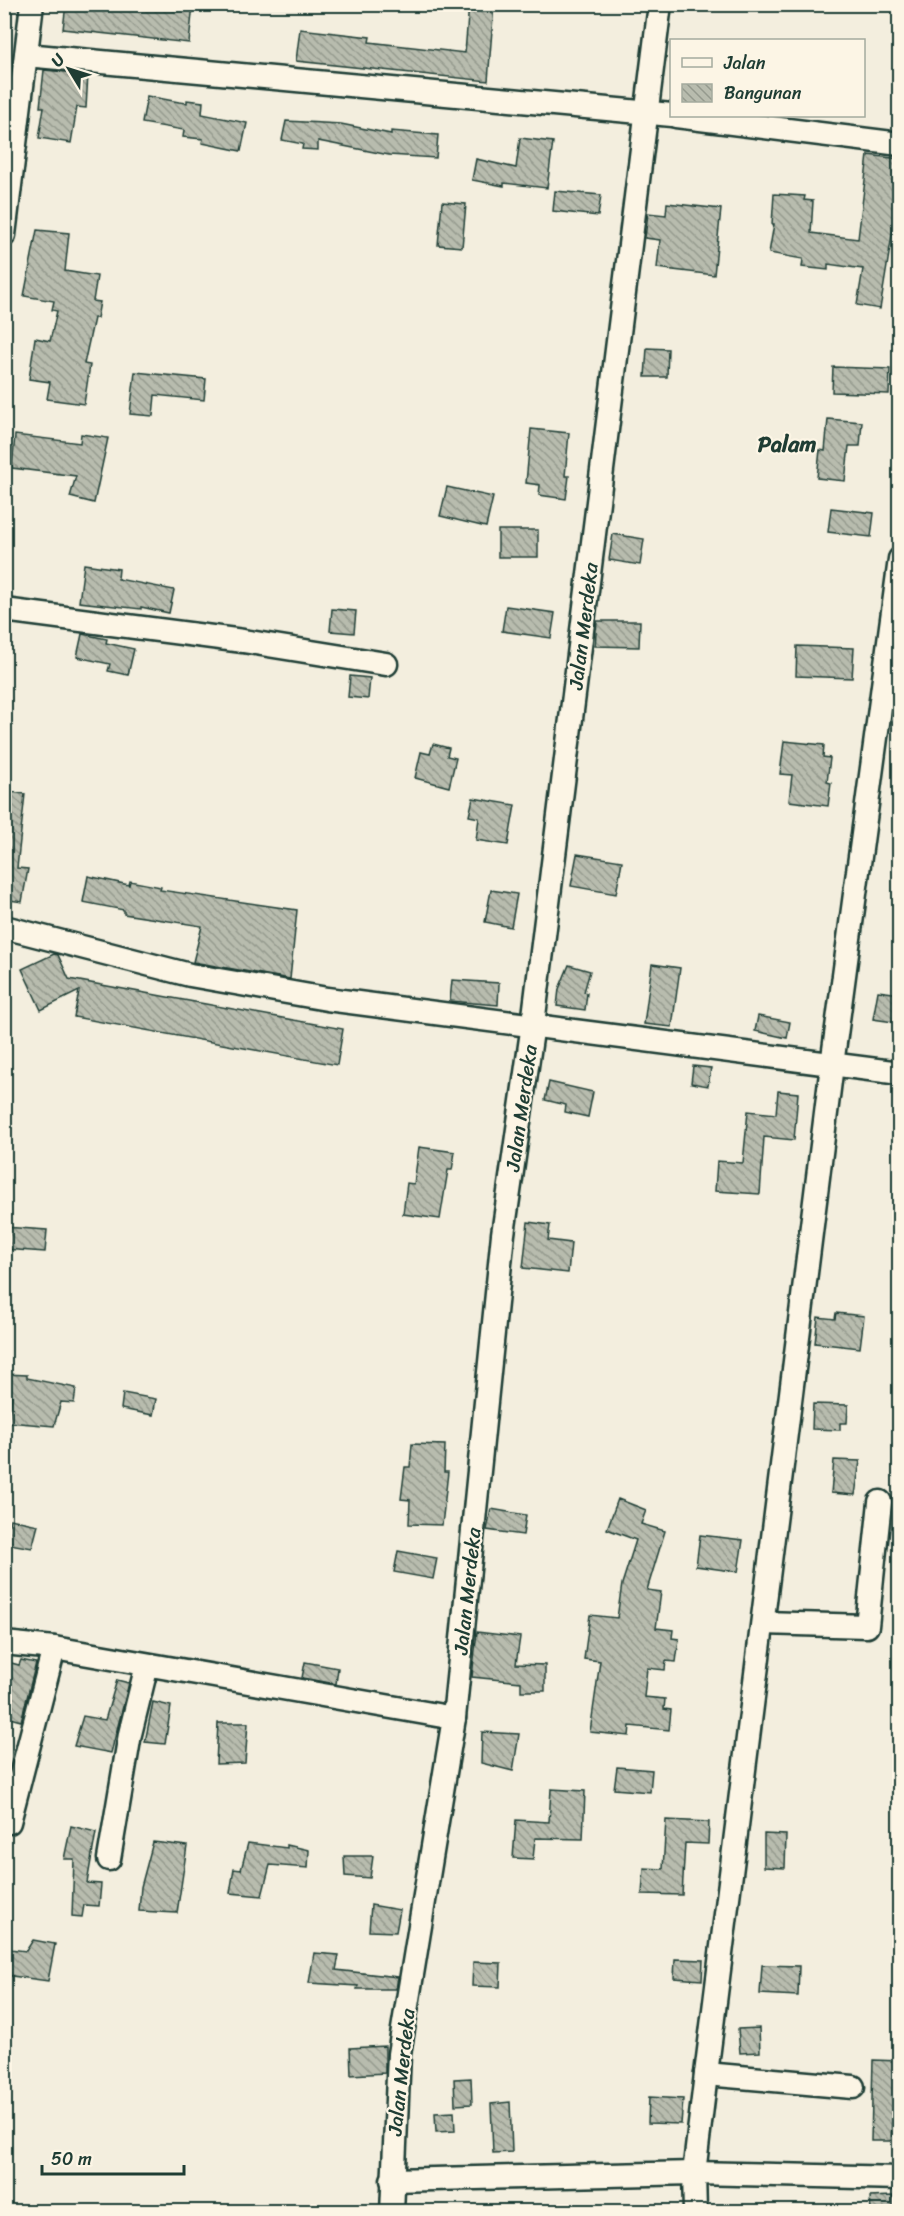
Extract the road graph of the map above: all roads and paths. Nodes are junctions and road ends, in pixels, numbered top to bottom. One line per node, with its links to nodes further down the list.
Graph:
1 (32, 4): 3 (street)
2 (660, 4): 4 (street, Jalan Merdeka)
3 (26, 55): 4 (street); 8 (street)
4 (648, 112): 5 (street); 13 (street, Jalan Merdeka)
5 (670, 115)
6 (690, 117): 7 (street)
7 (900, 144)
8 (4, 235)
9 (900, 558): 14 (street)
10 (4, 609): 11 (street)
11 (386, 664)
12 (4, 927): 13 (street)
13 (532, 1024): 14 (street); 21 (street, Jalan Merdeka)
14 (832, 1065): 15 (street); 17 (street)
15 (900, 1072)
16 (880, 1502): 17 (street)
17 (763, 1623): 24 (street)
18 (4, 1643): 19 (street)
19 (54, 1648): 20 (street); 22 (street)
20 (147, 1665): 21 (street); 23 (street)
21 (454, 1718): 28 (street, Jalan Merdeka)
22 (9, 1822)
23 (109, 1859)
24 (706, 2074): 25 (street); 26 (street)
25 (853, 2087)
26 (694, 2173): 27 (street); 28 (street); 30 (street)
27 (900, 2178)
28 (392, 2180): 29 (street, Jalan Merdeka)
29 (392, 2211)
30 (695, 2211)

